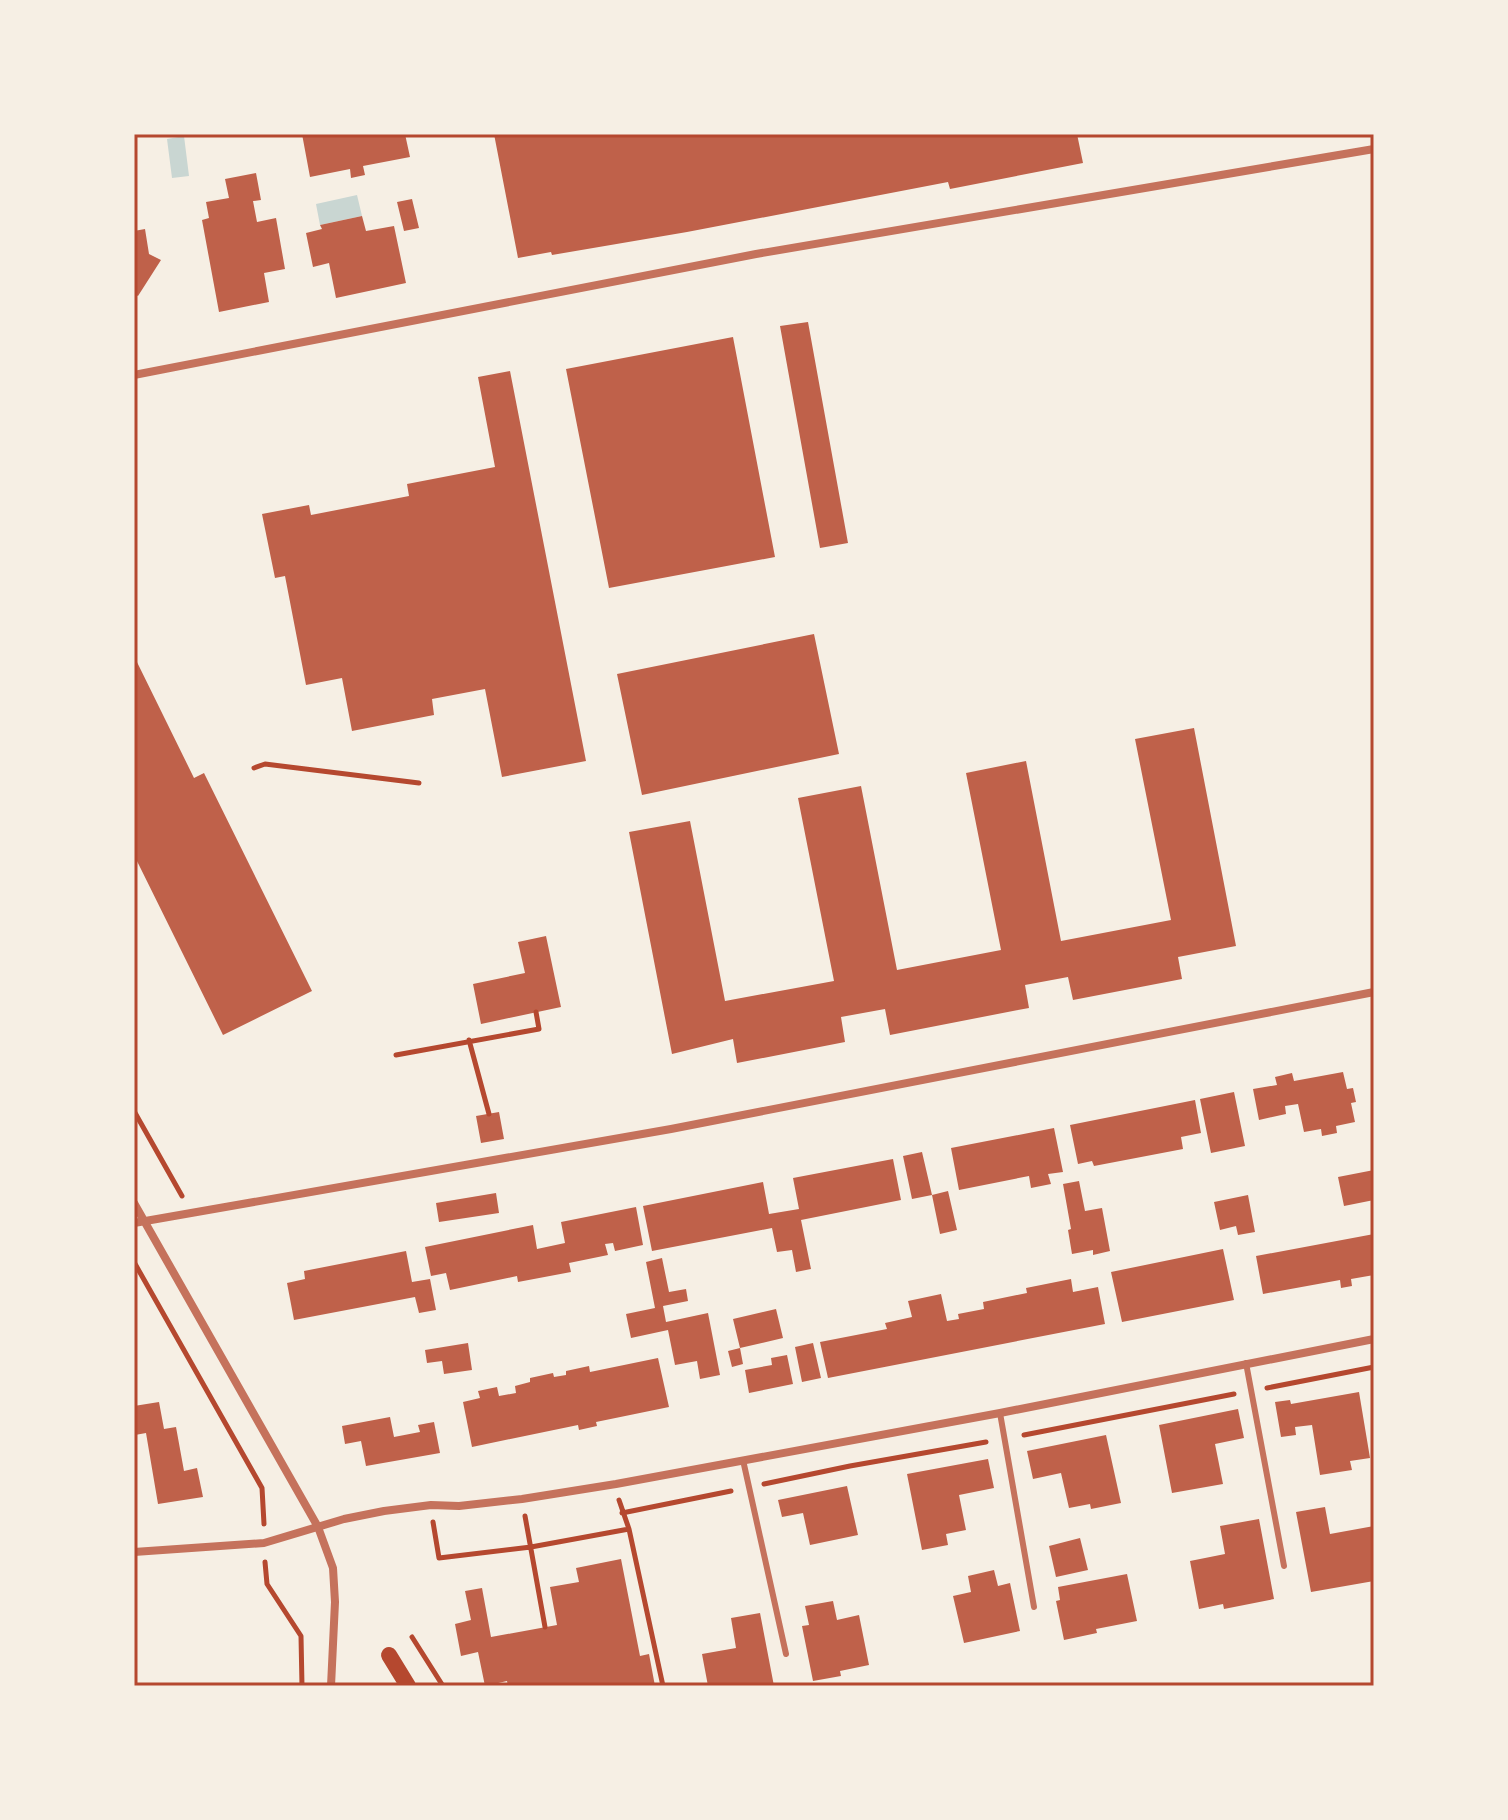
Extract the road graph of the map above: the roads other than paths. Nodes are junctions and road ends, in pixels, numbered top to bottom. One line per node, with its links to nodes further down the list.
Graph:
1 (1374, 149): 2 (street)
2 (134, 375)
3 (1374, 992): 5 (street)
4 (134, 1203): 5 (street)
5 (144, 1221): 6 (street); 11 (street)
6 (134, 1223)
7 (1374, 1339): 8 (street)
8 (1246, 1363): 9 (street); 13 (lane)
9 (1000, 1413): 10 (street); 14 (lane)
10 (743, 1460): 11 (street); 15 (lane)
11 (318, 1527): 12 (street); 17 (street)
12 (134, 1552)
13 (1284, 1566)
14 (1034, 1607)
15 (786, 1654)
16 (389, 1655): 18 (main road)
17 (331, 1686)
18 (408, 1686)

